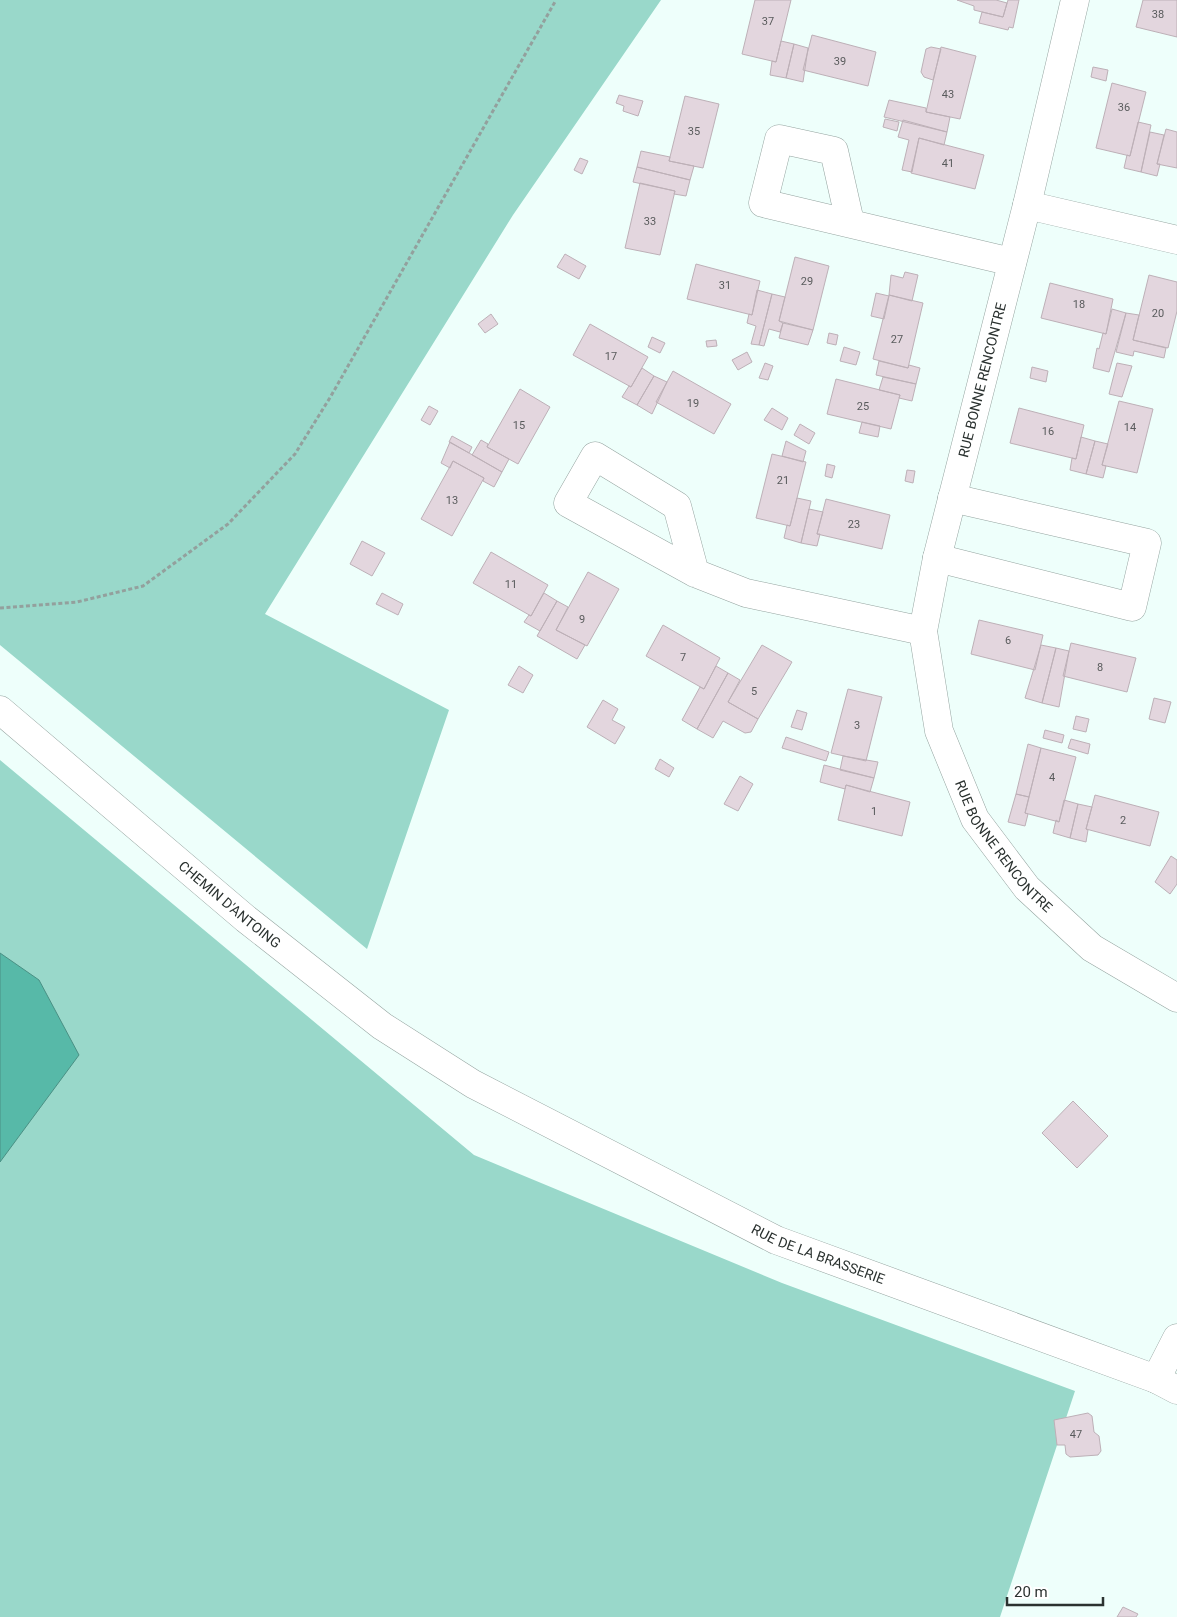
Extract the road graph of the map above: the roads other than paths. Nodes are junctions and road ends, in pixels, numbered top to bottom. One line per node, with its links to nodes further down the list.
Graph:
1 (1075, 0): 2 (street, RUE BONNE RENCONTRE)
2 (1027, 205): 4 (street); 5 (street, RUE BONNE RENCONTRE)
3 (850, 222): 5 (street)
4 (1177, 240)
5 (1012, 262): 6 (street, RUE BONNE RENCONTRE)
6 (952, 498): 7 (street, RUE BONNE RENCONTRE); 7 (street)
7 (937, 558): 9 (street, RUE BONNE RENCONTRE)
8 (695, 573): 8 (street); 9 (street)
9 (923, 631): 11 (street, RUE BONNE RENCONTRE)
10 (0, 710): 12 (street, CHEMIN D'ANTOING)
11 (1177, 998)
12 (473, 1084): 14 (street, RUE DE LA BRASSERIE)
13 (1177, 1338): 14 (street)
14 (1166, 1385)

